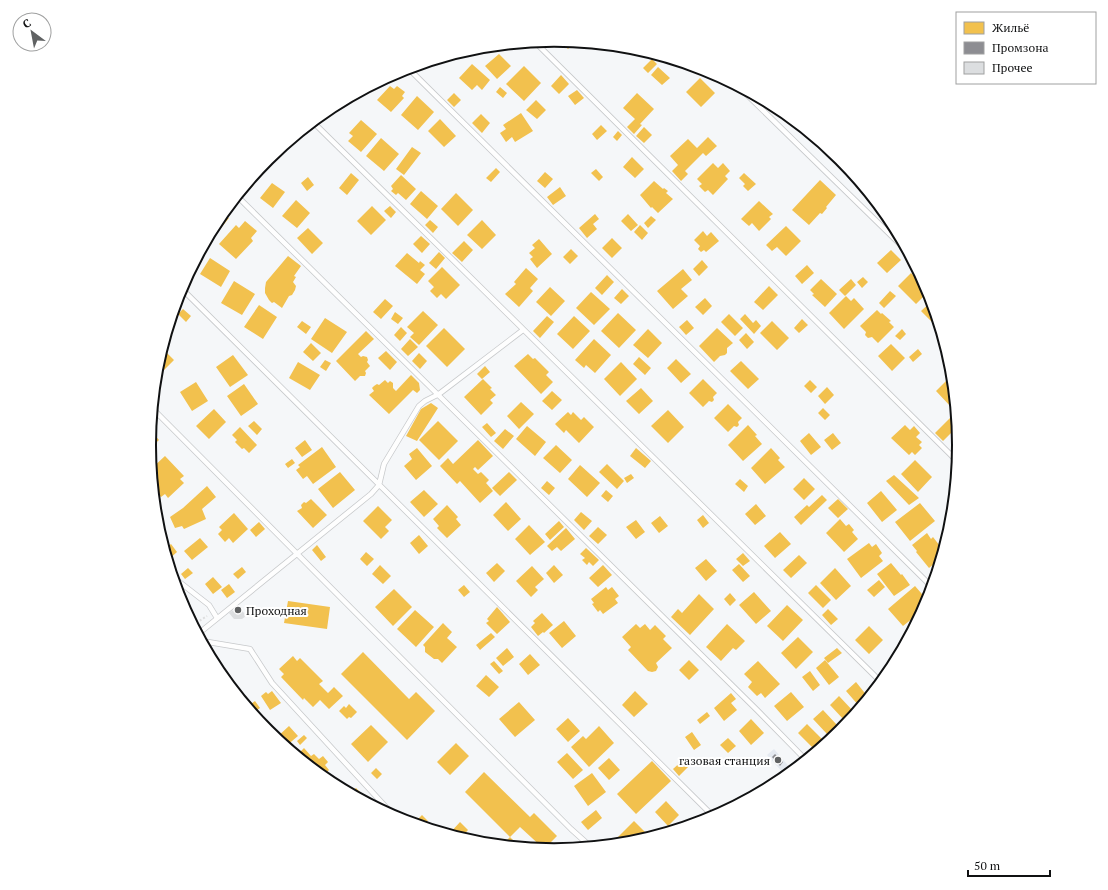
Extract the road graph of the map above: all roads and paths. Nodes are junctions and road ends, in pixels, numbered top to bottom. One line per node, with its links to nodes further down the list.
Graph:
1 (541, 48): 11 (lane)
2 (413, 73): 14 (lane)
3 (752, 99): 6 (lane)
4 (317, 126): 8 (lane)
5 (241, 200): 9 (lane)
6 (893, 236)
7 (186, 293): 12 (lane)
8 (523, 330): 9 (lane); 21 (lane)
9 (439, 394): 12 (lane); 22 (lane)
10 (157, 414): 13 (lane)
11 (952, 455)
12 (379, 485): 13 (lane); 24 (lane)
13 (297, 554): 17 (lane); 25 (lane)
14 (927, 582)
15 (181, 583): 16 (lane)
16 (213, 612): 17 (lane); 18 (path)
17 (217, 618): 19 (lane)
18 (198, 622)
19 (202, 631)
20 (208, 642): 23 (lane)
21 (877, 678)
22 (802, 756)
23 (384, 805)
24 (709, 811)
25 (585, 842)

